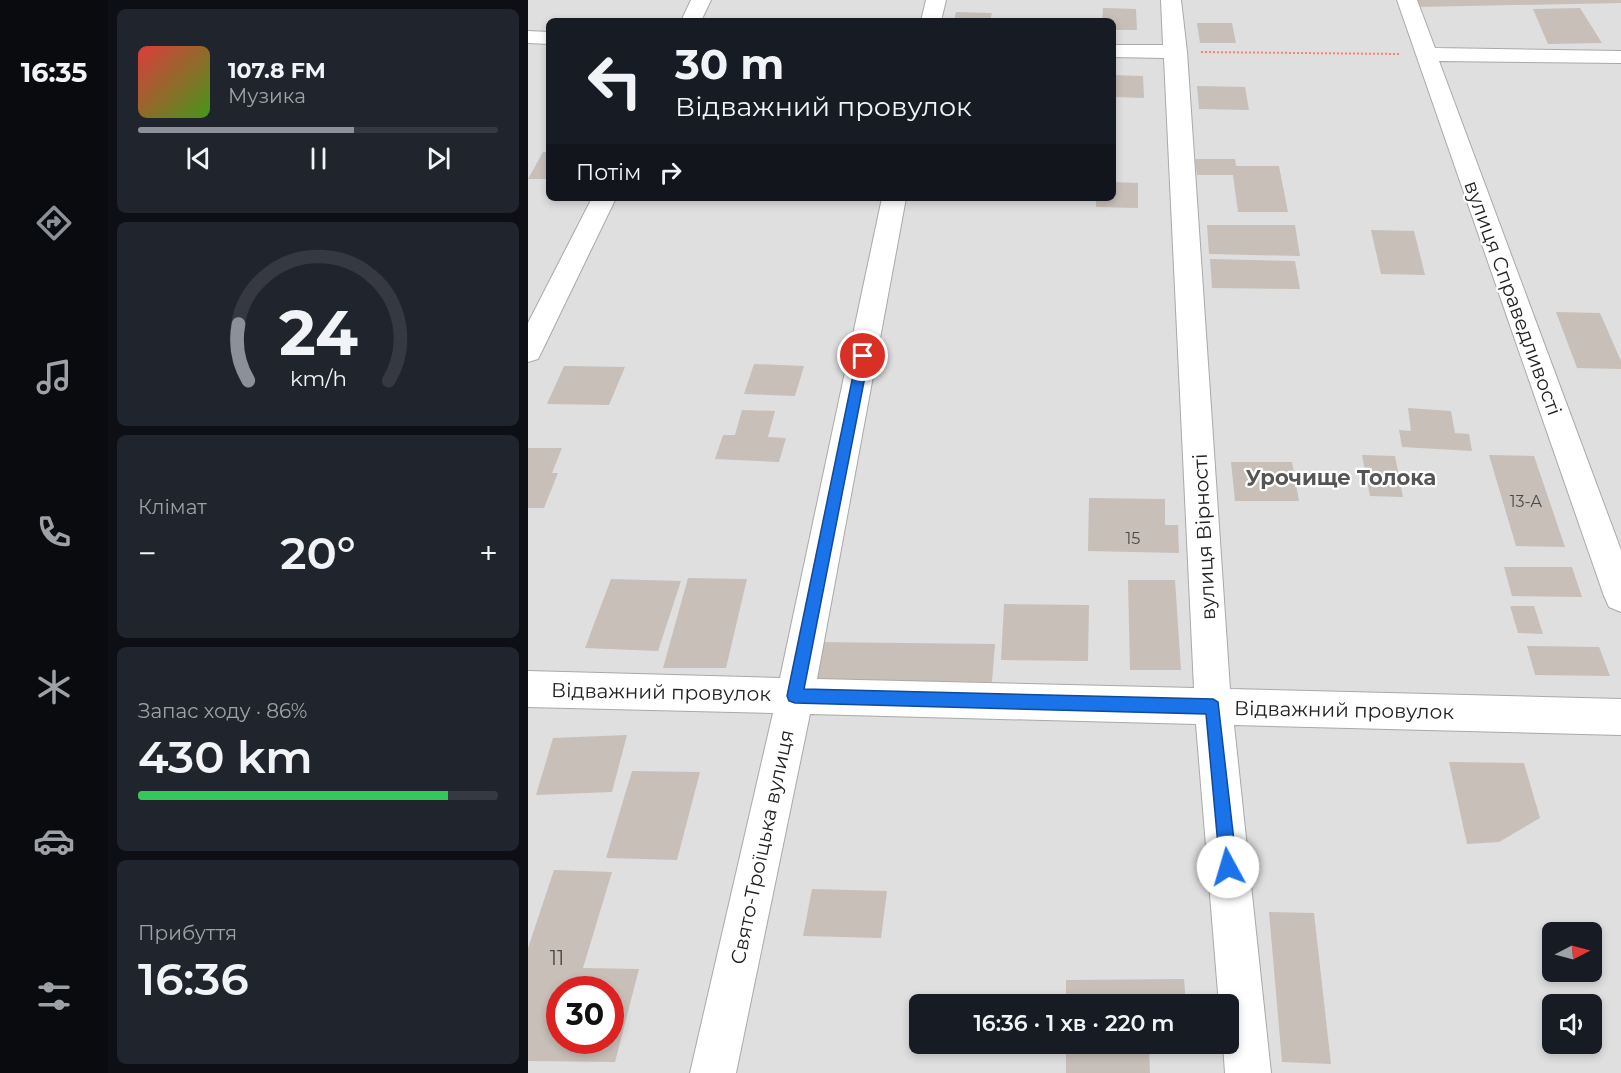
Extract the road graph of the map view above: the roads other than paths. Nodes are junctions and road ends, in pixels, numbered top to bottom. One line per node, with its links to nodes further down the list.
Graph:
1 (701, 0): 5 (street)
2 (936, 0): 6 (street)
3 (1171, 0): 10 (street, вулиця Вірності)
4 (1407, 0): 11 (street, вулиця Справедливості)
5 (692, 18)
6 (932, 18)
7 (528, 37): 8 (street)
8 (546, 38)
9 (1116, 51): 10 (street)
10 (1176, 52): 19 (street, вулиця Вірності)
11 (1426, 54): 12 (street); 16 (street, вулиця Справедливості)
12 (1621, 57)
13 (603, 201): 15 (street)
14 (893, 201): 18 (street, Свято-Троїцька вулиця)
15 (528, 351)
16 (1621, 596)
17 (528, 689): 18 (street, Відважний провулок)
18 (795, 696): 19 (street, Відважний провулок); 21 (street, Свято-Троїцька вулиця)
19 (1213, 707): 20 (street, Відважний провулок); 22 (street, вулиця Вірності)
20 (1621, 717)
21 (713, 1073)
22 (1248, 1073)

